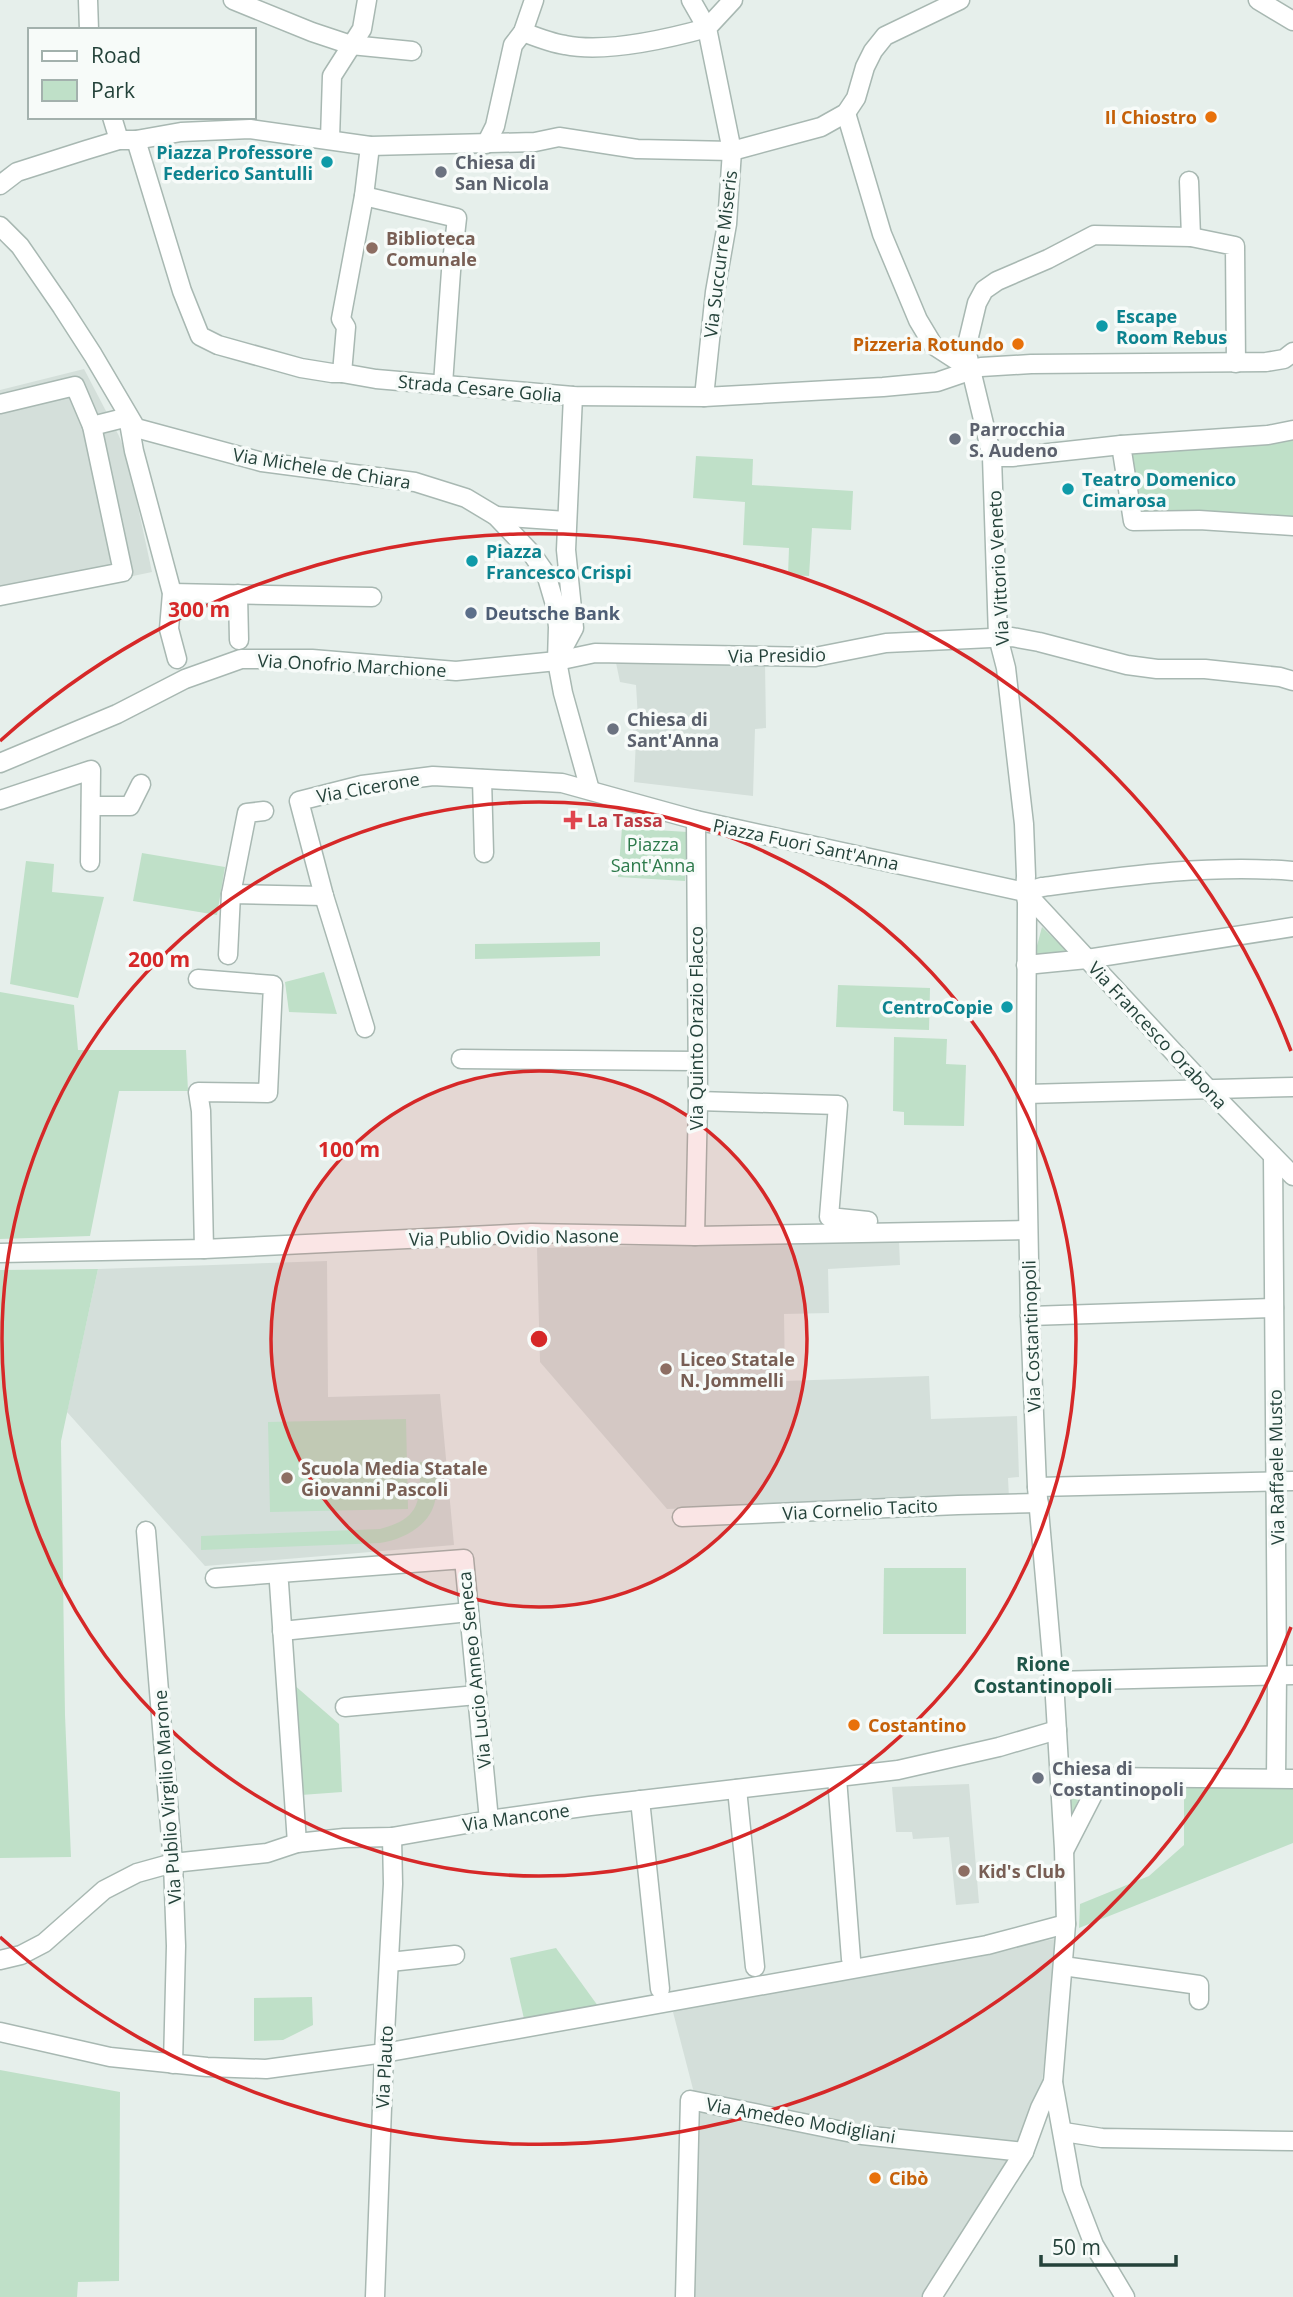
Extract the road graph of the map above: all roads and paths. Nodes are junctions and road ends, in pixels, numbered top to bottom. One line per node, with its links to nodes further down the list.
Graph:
1 (88, 0): 10 (street)
2 (233, 0): 13 (street)
3 (367, 0): 13 (street)
4 (534, 0): 12 (street)
5 (691, 0): 11 (street, Via Succurre Miseris)
6 (733, 0): 11 (street)
7 (960, 0): 15 (street)
8 (1258, 0): 9 (street)
9 (1286, 12)
10 (89, 28)
11 (706, 28): 12 (street); 21 (street, Via Succurre Miseris)
12 (523, 32): 19 (street)
13 (351, 45): 14 (street); 17 (street)
14 (412, 51)
15 (846, 113): 21 (street); 29 (street)
16 (113, 119): 18 (street)
17 (330, 139): 18 (street); 20 (street)
18 (128, 140): 23 (street); 30 (street, Strada Cesare Golia)
19 (486, 144): 20 (street); 21 (street)
20 (370, 146): 24 (street)
21 (732, 151): 33 (street, Via Succurre Miseris)
22 (1189, 181): 26 (street)
23 (0, 186)
24 (364, 196): 30 (street); 31 (street)
25 (0, 226): 35 (street, Via Michele de Chiara)
26 (1191, 237): 28 (street, Via Vittorio Veneto); 29 (street, Via Vittorio Veneto)
27 (1293, 352): 28 (street, Strada Cesare Golia)
28 (1236, 363): 29 (street, Strada Cesare Golia)
29 (970, 369): 33 (street, Strada Cesare Golia); 39 (street, Via Vittorio Veneto)
30 (342, 373): 31 (street, Strada Cesare Golia)
31 (443, 384): 32 (street, Strada Cesare Golia)
32 (573, 396): 33 (street, Strada Cesare Golia); 41 (street)
33 (704, 397)
34 (0, 404): 36 (street)
35 (128, 416): 36 (street); 40 (street, Via Michele de Chiara); 43 (street)
36 (92, 426): 45 (street)
37 (1293, 430): 38 (street)
38 (1121, 445): 39 (street); 42 (street)
39 (992, 457): 47 (street, Via Vittorio Veneto)
40 (496, 516): 41 (street); 50 (street)
41 (566, 521): 50 (street)
42 (1293, 526)
43 (172, 593): 44 (street); 49 (street)
44 (239, 594): 46 (street); 48 (street)
45 (0, 596)
46 (372, 597)
47 (998, 637): 50 (street, Via Presidio); 51 (street, Via Presidio); 64 (street, Via Vittorio Veneto)
48 (239, 640)
49 (177, 659)
50 (557, 661): 52 (street, Via Onofrio Marchione); 55 (street)
51 (1293, 681)
52 (0, 763)
53 (482, 779): 55 (street, Via Cicerone); 61 (street); 66 (street, Via Cicerone)
54 (141, 784): 57 (street)
55 (590, 790): 60 (street, Piazza Fuori Sant'Anna)
56 (0, 800): 57 (street)
57 (91, 811): 59 (street); 62 (street)
58 (264, 811): 65 (street)
59 (128, 817)
60 (696, 820): 64 (street, Piazza Fuori Sant'Anna); 74 (street, Via Quinto Orazio Flacco)
61 (484, 853)
62 (90, 862)
63 (1293, 871): 64 (street)
64 (1025, 892): 69 (street, Via Francesco Orabona); 70 (street, Via Costantinopoli)
65 (231, 894): 66 (street); 68 (street)
66 (324, 896): 72 (street, Via Cicerone)
67 (1293, 928): 69 (street)
68 (228, 955)
69 (1087, 959): 70 (street); 76 (street, Via Francesco Orabona)
70 (1026, 965): 77 (street, Via Costantinopoli)
71 (198, 979): 84 (street)
72 (365, 1028)
73 (461, 1059): 74 (street)
74 (697, 1061): 78 (street, Via Quinto Orazio Flacco)
75 (1293, 1087): 76 (street)
76 (1208, 1088): 77 (street); 79 (street, Via Francesco Orabona)
77 (1026, 1094): 82 (street, Via Costantinopoli)
78 (698, 1101): 81 (street); 83 (street, Via Quinto Orazio Flacco)
79 (1273, 1156): 80 (street, Via Francesco Orabona); 86 (street, Via Raffaele Musto)
80 (1293, 1176)
81 (868, 1222)
82 (1027, 1230): 83 (street, Via Publio Ovidio Nasone); 87 (street, Via Costantinopoli)
83 (695, 1236): 84 (street, Via Publio Ovidio Nasone)
84 (204, 1249): 85 (street, Via Publio Ovidio Nasone)
85 (0, 1253)
86 (1274, 1308): 87 (street); 88 (street, Via Raffaele Musto)
87 (1030, 1316): 89 (street, Via Costantinopoli)
88 (1285, 1481): 89 (street, Via Cornelio Tacito); 96 (street, Via Raffaele Musto)
89 (1038, 1495): 90 (street, Via Cornelio Tacito); 97 (street, Via Costantinopoli)
90 (682, 1517)
91 (146, 1531): 111 (street, Via Publio Virgilio Marone)
92 (215, 1578): 94 (street, Via Lucio Anneo Seneca)
93 (279, 1583): 95 (street)
94 (469, 1612): 95 (street); 98 (street, Via Lucio Anneo Seneca)
95 (282, 1631): 109 (street)
96 (1285, 1675): 97 (street); 103 (street, Via Raffaele Musto)
97 (1054, 1681): 100 (street, Via Costantinopoli)
98 (477, 1695): 99 (street); 107 (street, Via Lucio Anneo Seneca)
99 (345, 1707)
100 (1057, 1730): 102 (street, Via Mancone); 104 (street, Via Costantinopoli)
101 (1102, 1777): 103 (street); 104 (street); 110 (street)
102 (837, 1778): 105 (street, Via Mancone); 114 (street)
103 (1285, 1778)
104 (1060, 1779): 110 (street, Via Costantinopoli)
105 (737, 1789): 106 (street, Via Mancone); 117 (street)
106 (640, 1800): 107 (street, Via Mancone); 119 (street)
107 (489, 1820): 108 (street, Via Mancone)
108 (392, 1837): 109 (street, Via Mancone); 116 (street, Via Plauto)
109 (297, 1843): 111 (street, Via Mancone)
110 (1064, 1849): 112 (street, Via Costantinopoli)
111 (173, 1863): 115 (street, Via Mancone); 123 (street, Via Publio Virgilio Marone)
112 (1066, 1924): 118 (street, Via Costantinopoli); 122 (street)
113 (455, 1955): 116 (street)
114 (851, 1959)
115 (0, 1961)
116 (390, 1962): 122 (street, Via Plauto)
117 (755, 1966)
118 (1063, 1966): 120 (street); 124 (street, Via Costantinopoli)
119 (660, 1989)
120 (1199, 2000)
121 (0, 2032): 123 (street)
122 (384, 2053): 123 (street); 128 (street, Via Plauto)
123 (173, 2064)
124 (1053, 2082): 125 (street); 127 (street)
125 (1064, 2132): 126 (street); 131 (street)
126 (1293, 2141)
127 (1024, 2152): 129 (street, Via Amedeo Modigliani); 130 (street)
128 (375, 2297)
129 (685, 2297)
130 (932, 2297)
131 (1125, 2297)

